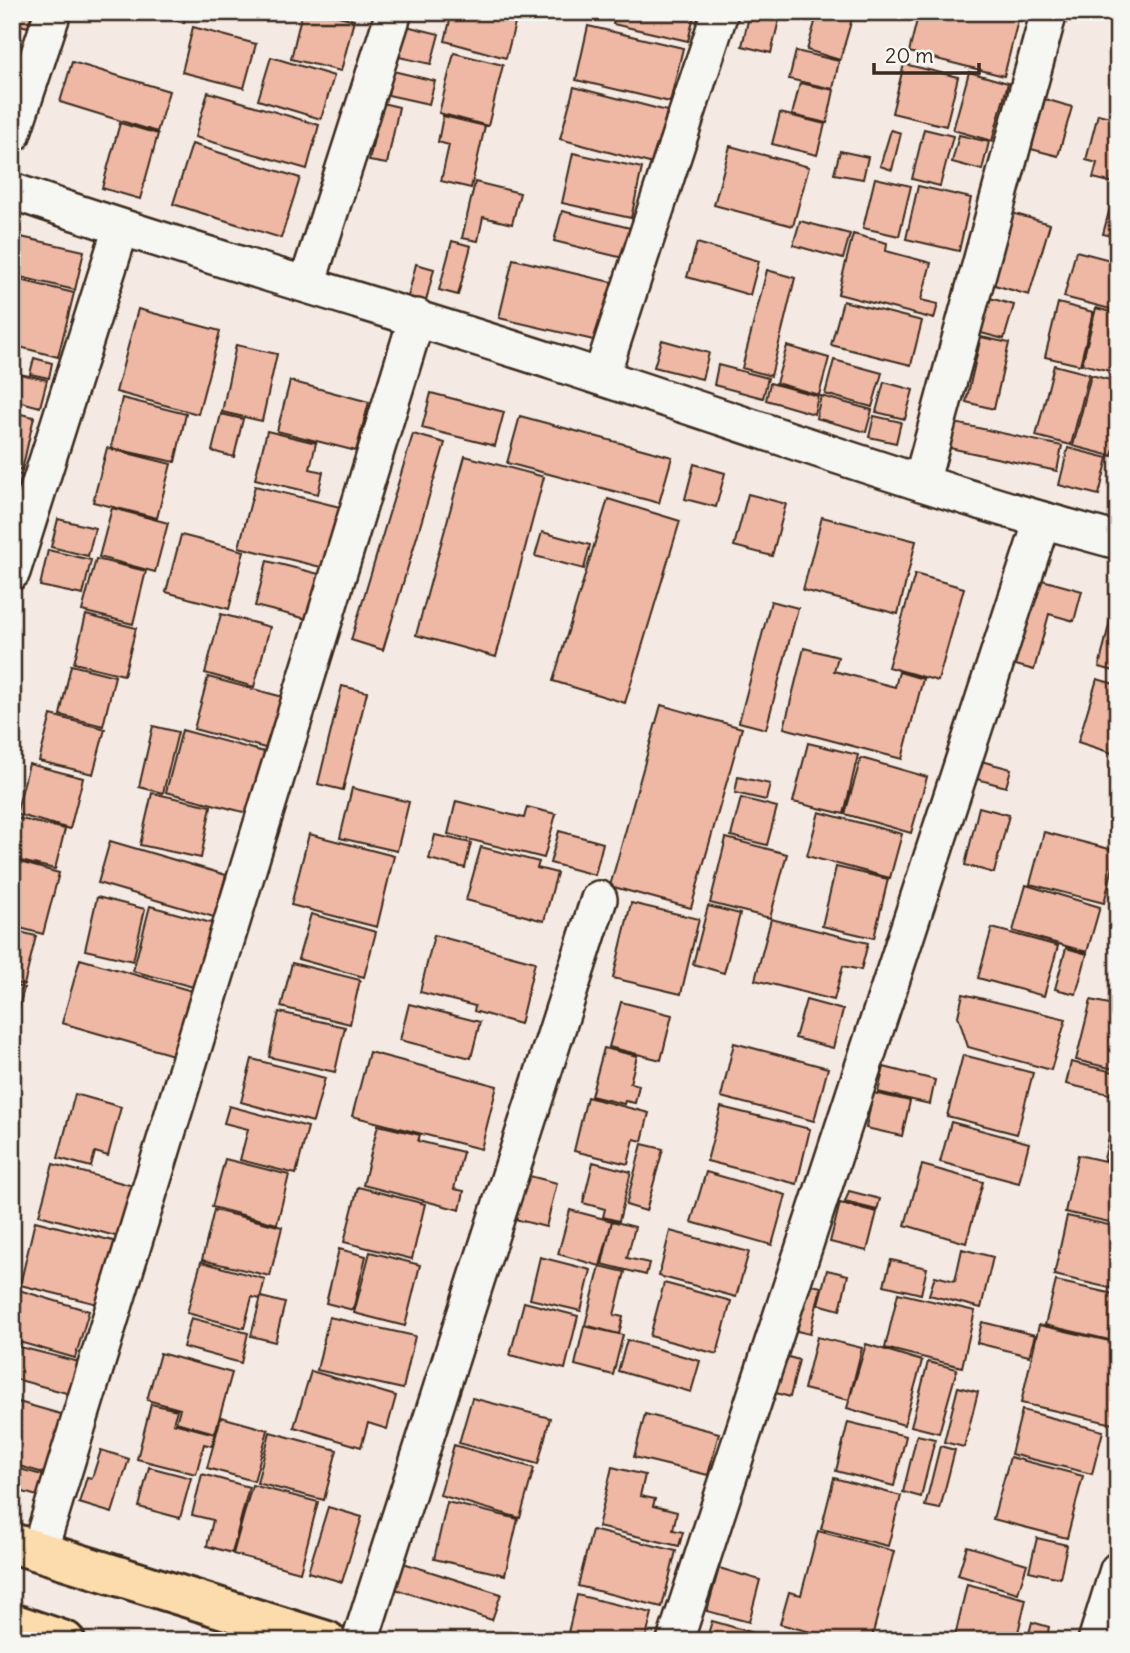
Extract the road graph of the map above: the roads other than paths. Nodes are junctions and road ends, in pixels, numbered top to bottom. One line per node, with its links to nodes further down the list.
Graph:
1 (53, 12): 5 (street)
2 (394, 12): 8 (street)
3 (720, 12): 10 (street)
4 (1049, 12): 11 (street)
5 (12, 135)
6 (12, 191): 7 (street)
7 (121, 228): 8 (street); 14 (street)
8 (307, 284): 9 (street)
9 (417, 317): 10 (street); 16 (street)
10 (601, 377): 11 (street)
11 (921, 482): 12 (street)
12 (1042, 521): 13 (street); 22 (street)
13 (1118, 541)
14 (12, 572)
15 (599, 899): 21 (street)
16 (26, 1547): 20 (main road)
17 (1118, 1570): 23 (street)
18 (12, 1623): 19 (main road)
19 (65, 1641)
20 (327, 1641)
21 (360, 1641)
22 (675, 1641)
23 (1096, 1641)

